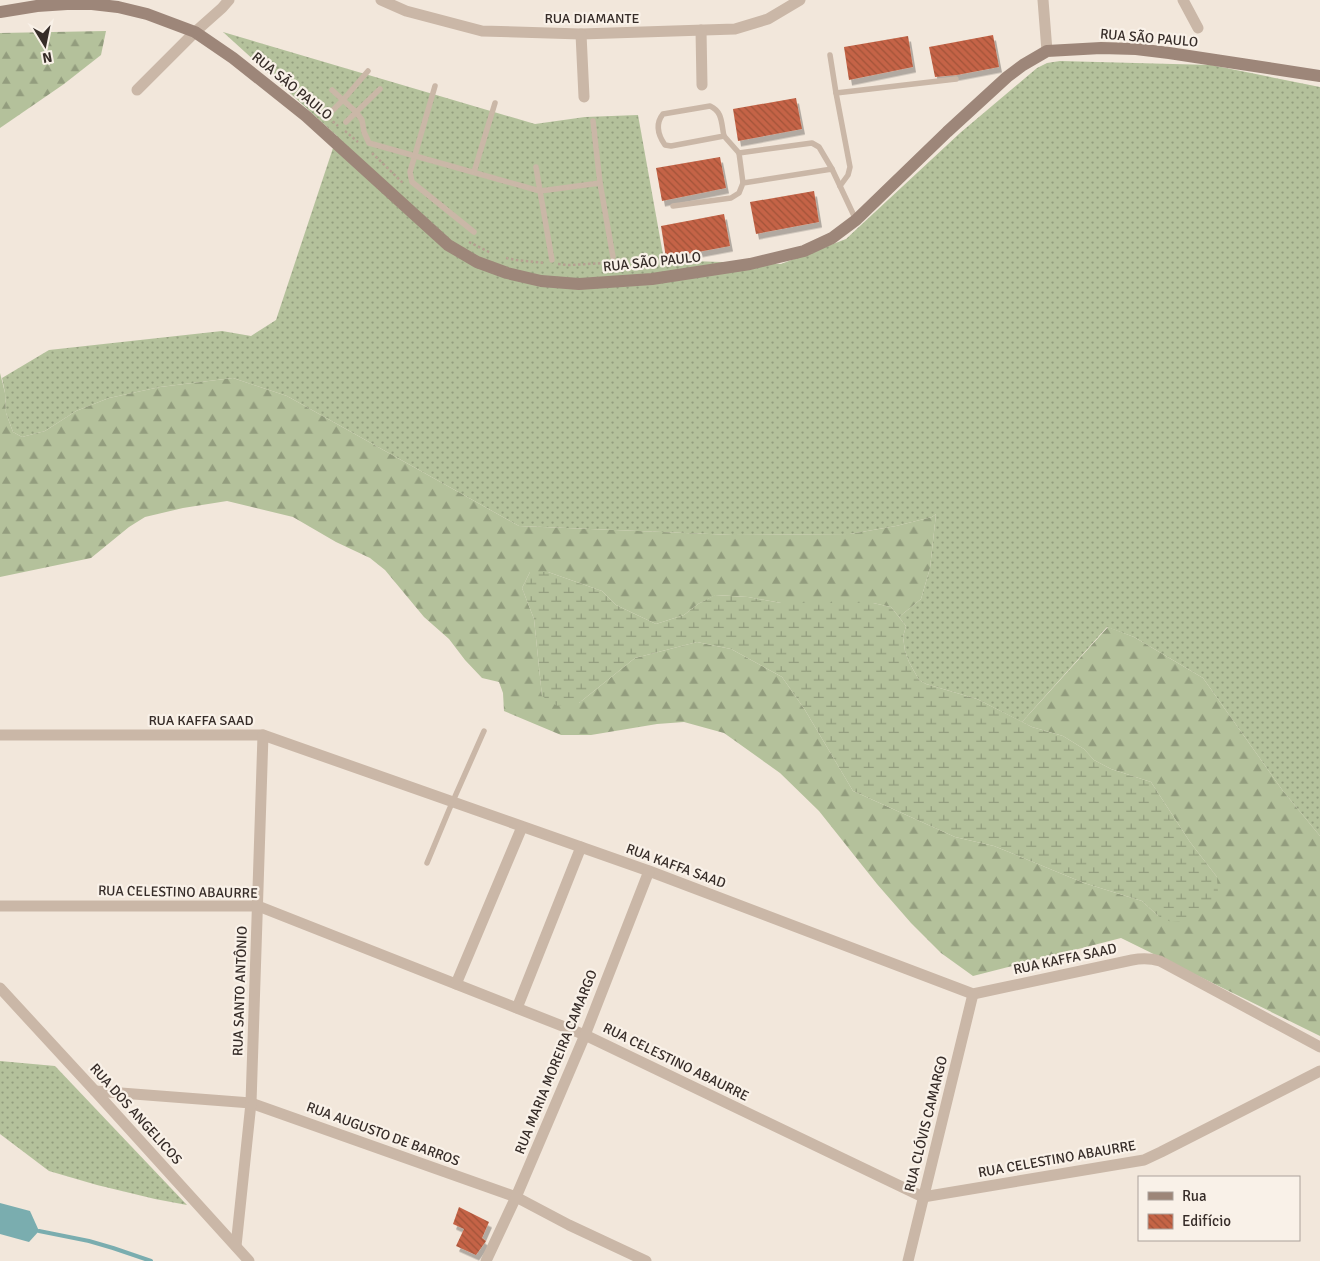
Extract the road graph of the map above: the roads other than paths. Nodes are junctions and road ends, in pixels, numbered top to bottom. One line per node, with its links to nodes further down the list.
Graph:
1 (230, 0): 9 (street)
2 (381, 0): 10 (street, RUA DIAMANTE)
3 (800, 0): 8 (street, RUA DIAMANTE)
4 (1043, 0): 11 (street)
5 (1183, 0): 7 (street)
6 (0, 12): 9 (street, RUA SÃO PAULO)
7 (1198, 28)
8 (701, 30): 10 (street, RUA DIAMANTE); 16 (street)
9 (195, 32): 19 (street); 40 (street, RUA SÃO PAULO)
10 (581, 34): 22 (street)
11 (1047, 51): 14 (street, RUA SÃO PAULO); 40 (street, RUA SÃO PAULO)
12 (830, 55): 21 (lane)
13 (368, 70): 23 (lane)
14 (1320, 76)
15 (956, 79): 21 (lane)
16 (702, 85)
17 (436, 86): 31 (lane)
18 (380, 89): 26 (lane)
19 (137, 90)
20 (332, 90): 23 (lane)
21 (836, 93): 37 (lane)
22 (584, 97)
23 (343, 100): 25 (lane); 26 (lane)
24 (495, 103): 34 (lane)
25 (333, 110)
26 (356, 112): 28 (lane); 31 (lane)
27 (593, 121): 35 (lane)
28 (346, 122)
29 (724, 136): 29 (lane); 30 (lane)
30 (739, 153): 33 (lane); 36 (lane)
31 (415, 156): 34 (lane); 41 (lane)
32 (536, 167): 38 (lane)
33 (832, 170): 36 (lane); 37 (lane)
34 (474, 172): 38 (lane)
35 (600, 183): 38 (lane); 43 (lane)
36 (743, 183): 39 (lane)
37 (840, 186): 40 (lane)
38 (540, 191): 42 (lane)
39 (673, 206)
40 (856, 220)
41 (474, 232)
42 (552, 260)
43 (613, 261)
44 (484, 731): 47 (lane)
45 (262, 735): 46 (street, RUA KAFFA SAAD); 47 (street, RUA KAFFA SAAD); 53 (street, RUA SANTO ANTÔNIO)
46 (0, 736)
47 (454, 802): 48 (street, RUA KAFFA SAAD); 50 (lane)
48 (522, 827): 49 (street, RUA KAFFA SAAD); 54 (street)
49 (580, 847): 51 (street, RUA KAFFA SAAD); 57 (street)
50 (427, 863)
51 (649, 871): 56 (street, RUA KAFFA SAAD); 58 (street, RUA MARIA MOREIRA CAMARGO)
52 (0, 906): 53 (street, RUA CELESTINO ABAURRE)
53 (258, 906): 54 (street, RUA CELESTINO ABAURRE); 62 (street, RUA SANTO ANTÔNIO)
54 (456, 984): 57 (street, RUA CELESTINO ABAURRE)
55 (0, 988): 61 (street, RUA DOS ANGELICOS)
56 (973, 994): 59 (street, RUA KAFFA SAAD); 64 (street, RUA CLÓVIS CAMARGO)
57 (517, 1008): 58 (street, RUA CELESTINO ABAURRE)
58 (585, 1035): 63 (street, RUA MARIA MOREIRA CAMARGO); 64 (street, RUA CELESTINO ABAURRE)
59 (1320, 1047)
60 (1320, 1071): 64 (street, RUA CELESTINO ABAURRE)
61 (95, 1090): 62 (street, RUA AUGUSTO DE BARROS); 65 (street, RUA DOS ANGELICOS)
62 (251, 1103): 63 (street, RUA AUGUSTO DE BARROS); 65 (street, RUA SANTO ANTÔNIO)
63 (516, 1197): 67 (street, RUA MARIA MOREIRA CAMARGO); 68 (street, RUA AUGUSTO DE BARROS)
64 (924, 1197): 69 (street, RUA CLÓVIS CAMARGO)
65 (236, 1246): 66 (street, RUA DOS ANGELICOS)
66 (249, 1261)
67 (486, 1261)
68 (646, 1261)
69 (908, 1261)

